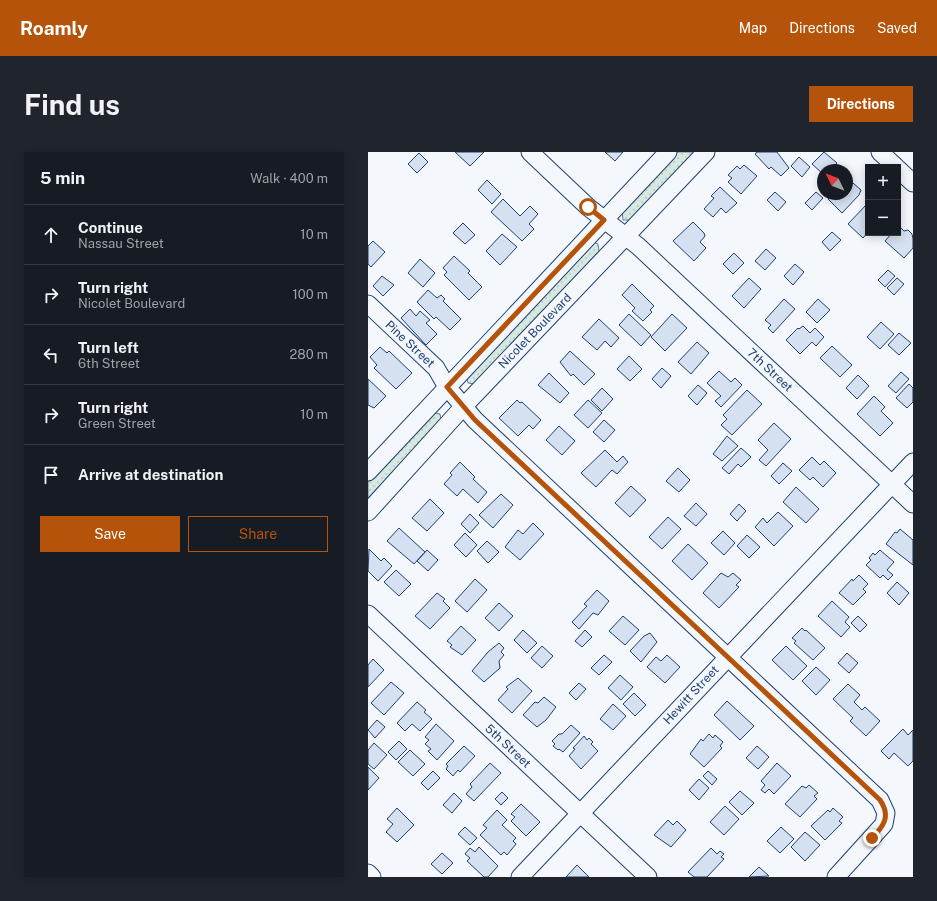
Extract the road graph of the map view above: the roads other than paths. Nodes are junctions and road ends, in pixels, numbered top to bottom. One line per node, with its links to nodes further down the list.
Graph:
1 (530, 152): 8 (street, 7th Street)
2 (668, 152): 8 (street, Nicolet Boulevard)
3 (706, 152): 9 (street, Nicolet Boulevard)
4 (880, 152): 5 (street)
5 (893, 164)
6 (901, 172): 7 (street)
7 (913, 183)
8 (604, 220): 9 (street, 7th Street); 11 (street, Nicolet Boulevard)
9 (626, 236): 12 (street, Nicolet Boulevard); 15 (street, 7th Street)
10 (368, 304): 11 (street, Pine Street)
11 (447, 387): 12 (street, Pine Street); 14 (street, Nicolet Boulevard)
12 (463, 407): 17 (street, Nicolet Boulevard); 19 (street, Pine Street)
13 (913, 462): 15 (street, Hewitt Street)
14 (368, 472)
15 (892, 484): 16 (street, 7th Street); 19 (street, Hewitt Street)
16 (913, 504)
17 (368, 512)
18 (368, 614): 20 (street, 5th Street)
19 (727, 657): 20 (street, Hewitt Street); 25 (street, Pine Street)
20 (580, 813): 23 (street, Hewitt Street); 24 (street, 5th Street)
21 (368, 873): 22 (street)
22 (372, 877)
23 (520, 877)
24 (648, 877)
25 (836, 877)

